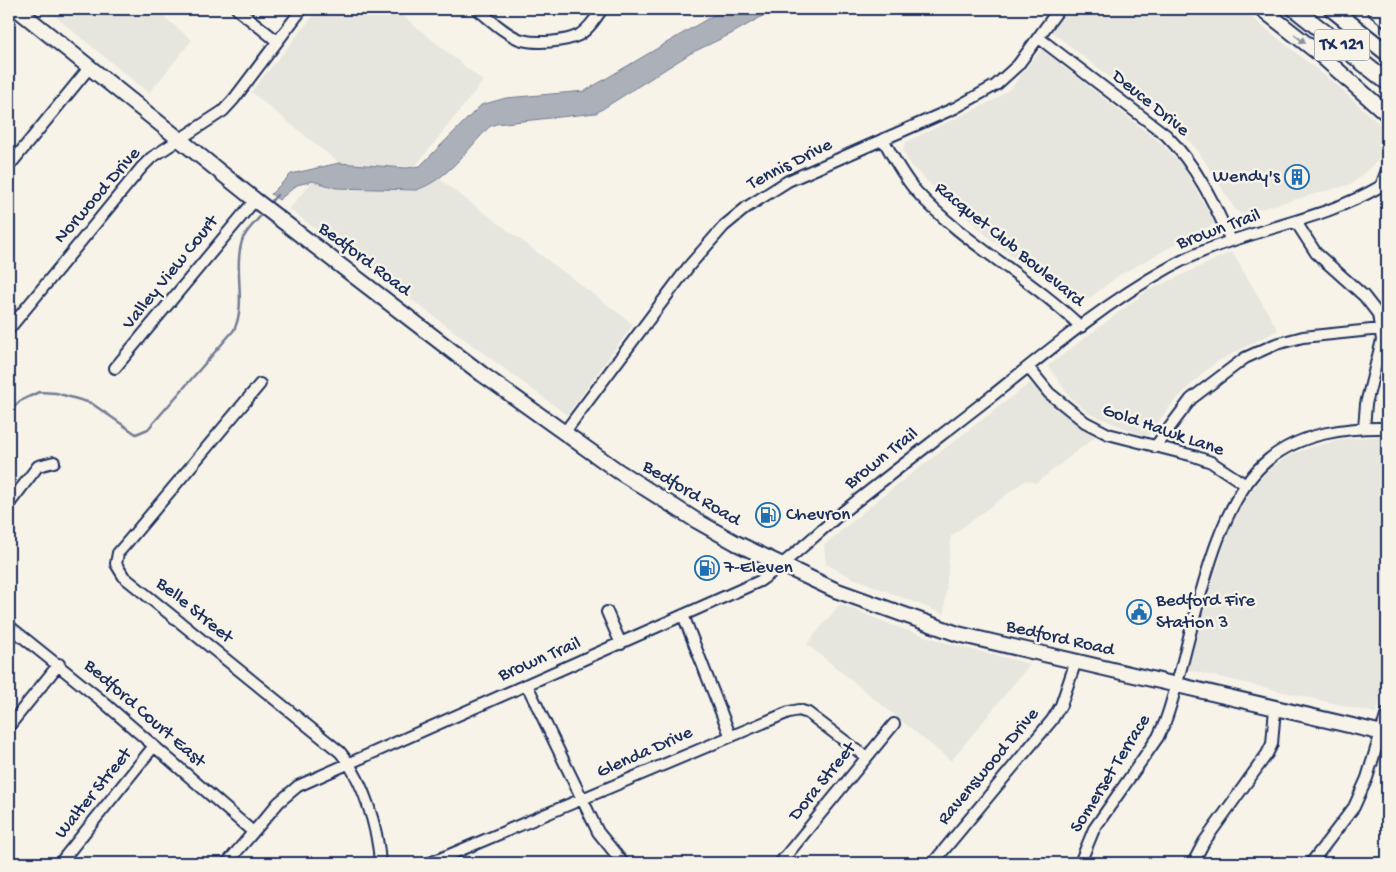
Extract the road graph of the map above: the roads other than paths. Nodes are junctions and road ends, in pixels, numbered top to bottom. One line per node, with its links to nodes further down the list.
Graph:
1 (18, 9): 15 (main road, Bedford Road)
2 (237, 9): 13 (street)
3 (302, 9): 13 (street, Norwood Drive)
4 (602, 9): 10 (street)
5 (1059, 9): 12 (street, Tennis Drive)
6 (1262, 9): 17 (main road, one-way to 17)
7 (1295, 9): 16 (highway, TX 121)
8 (1332, 9): 14 (highway)
9 (1375, 9): 11 (highway)
10 (483, 10)
11 (1387, 19)
12 (1039, 38): 18 (street, Tennis Drive); 25 (street, Deuce Drive)
13 (277, 41): 19 (street, Norwood Drive)
14 (1387, 53)
15 (90, 68): 19 (main road, Bedford Road); 20 (street)
16 (1387, 82)
17 (1385, 112)
18 (883, 139): 26 (street, Racquet Club Boulevard); 34 (street, Tennis Drive)
19 (178, 140): 23 (main road, Bedford Road); 27 (street, Norwood Drive)
20 (9, 166)
21 (1387, 170): 22 (street, Brown Trail)
22 (1384, 185): 24 (street, Brown Trail)
23 (262, 205): 30 (street, Valley View Court); 34 (main road, Bedford Road)
24 (1296, 222): 25 (street, Brown Trail); 28 (street)
25 (1231, 241): 26 (street, Brown Trail)
26 (1081, 327): 29 (street, Brown Trail)
27 (9, 329)
28 (1381, 329): 32 (street); 35 (street)
29 (1028, 367): 35 (street, Gold Hawk Lane); 39 (street, Brown Trail)
30 (116, 368)
31 (260, 384): 56 (street, Belle Street)
32 (1364, 428): 33 (street, Somerset Terrace); 37 (street, Somerset Terrace)
33 (1387, 428)
34 (564, 433): 39 (main road, Bedford Road)
35 (1155, 447): 37 (street, Gold Hawk Lane)
36 (54, 462): 38 (street)
37 (1246, 485): 47 (street, Somerset Terrace)
38 (9, 504)
39 (782, 566): 41 (street, Brown Trail); 44 (main road, Bedford Road)
40 (607, 612): 43 (street)
41 (683, 615): 43 (street, Brown Trail); 53 (street)
42 (9, 626): 45 (street, Bedford Court East)
43 (621, 644): 46 (street, Brown Trail)
44 (1076, 661): 47 (main road, Bedford Road); 65 (street, Ravenswood Drive)
45 (59, 664): 51 (street); 54 (street, Bedford Court East)
46 (527, 685): 56 (street, Brown Trail); 57 (street)
47 (1175, 685): 48 (main road, Bedford Road); 66 (street, Somerset Terrace)
48 (1275, 708): 52 (main road, Bedford Road); 67 (street)
49 (1387, 713): 52 (street)
50 (894, 724): 55 (street, Dora Street)
51 (9, 726)
52 (1384, 733): 68 (street)
53 (730, 735): 55 (street, Glenda Drive); 57 (street, Glenda Drive)
54 (154, 746): 58 (street, Bedford Court East); 59 (street, Walter Street)
55 (866, 757): 64 (street, Dora Street)
56 (347, 762): 58 (street, Brown Trail); 61 (street, Belle Street)
57 (582, 800): 62 (street, Glenda Drive); 63 (street)
58 (253, 832): 60 (street, Brown Trail)
59 (60, 863)
60 (227, 863)
61 (380, 863)
62 (430, 863)
63 (623, 863)
64 (780, 863)
65 (933, 863)
66 (1080, 863)
67 (1193, 863)
68 (1310, 863)

